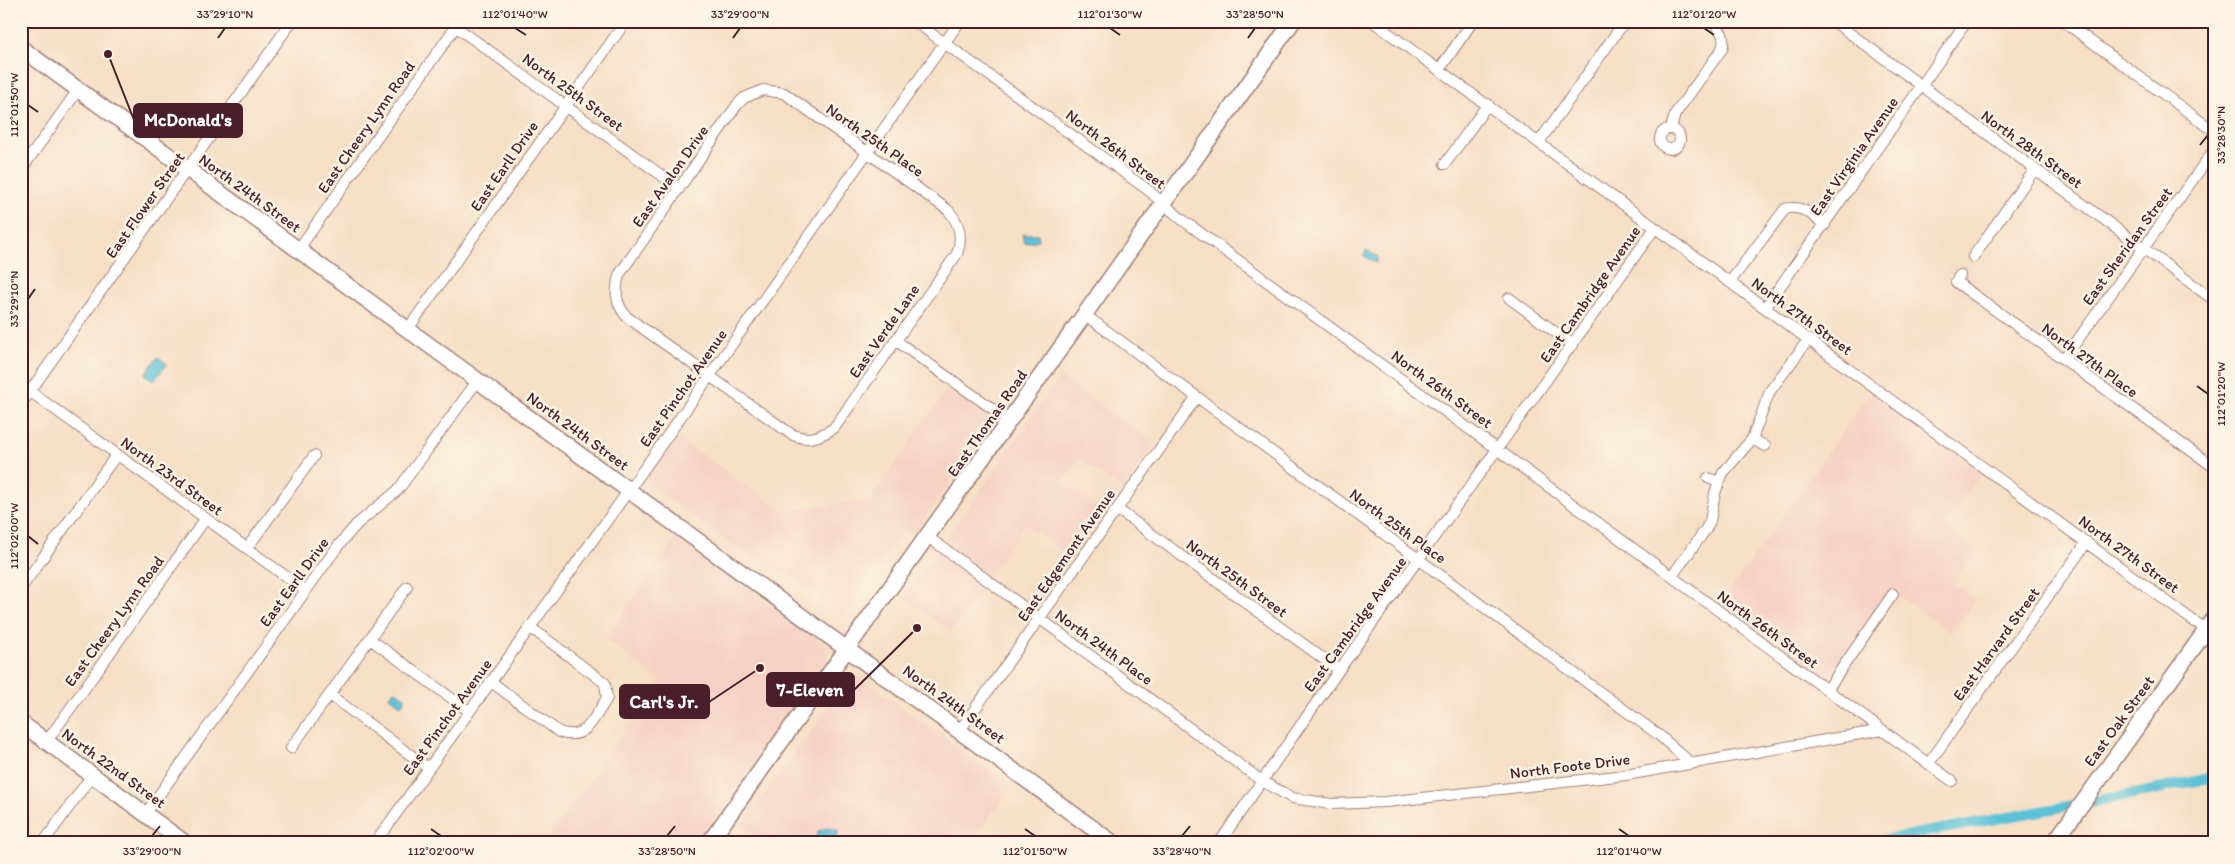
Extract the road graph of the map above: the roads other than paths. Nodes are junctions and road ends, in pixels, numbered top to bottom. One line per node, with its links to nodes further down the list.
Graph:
1 (292, 21): 30 (street, East Flower Street)
2 (626, 21): 21 (street, East Earll Drive)
3 (914, 21): 14 (street, North 26th Street)
4 (960, 21): 14 (street, East Pinchot Avenue)
5 (1293, 21): 32 (main road, East Thomas Road)
6 (1372, 21): 16 (street, North 27th Street)
7 (1473, 21): 16 (street)
8 (1625, 21): 24 (street)
9 (1713, 21): 22 (street)
10 (1833, 21): 17 (street, North 28th Street)
11 (1967, 21): 17 (street, East Virginia Avenue)
12 (2063, 21): 23 (street)
13 (454, 23): 21 (street, North 25th Street); 37 (street, East Cheery Lynn Road)
14 (945, 44): 26 (street, East Pinchot Avenue); 32 (street, North 26th Street)
15 (21, 48): 18 (main road, North 24th Street)
16 (1439, 70): 20 (street, North 27th Street)
17 (1920, 86): 28 (street, North 28th Street); 33 (street, East Virginia Avenue)
18 (78, 90): 29 (street); 30 (main road, North 24th Street)
19 (763, 90): 26 (street, North 25th Place); 31 (street, East Avalon Drive)
20 (1488, 104): 24 (street, North 27th Street); 27 (street)
21 (566, 105): 31 (street, North 25th Street); 45 (street, East Earll Drive)
22 (1671, 129)
23 (2214, 131)
24 (1539, 142): 34 (street, North 27th Street)
25 (2214, 150): 36 (street, East Sheridan Street)
26 (867, 152): 35 (street, North 25th Place); 50 (street, East Pinchot Avenue)
27 (1445, 164)
28 (2035, 169): 36 (street, North 28th Street); 38 (street)
29 (21, 170)
30 (188, 170): 37 (main road, North 24th Street); 53 (street, East Flower Street)
31 (680, 188): 50 (street, East Avalon Drive)
32 (1164, 204): 44 (main road, East Thomas Road); 59 (street, North 26th Street)
33 (1825, 225): 40 (street); 43 (street, East Virginia Avenue)
34 (1656, 228): 40 (street, North 27th Street); 48 (street, East Cambridge Avenue)
35 (960, 229): 46 (street, East Verde Lane)
36 (2143, 248): 42 (street, North 28th Street); 49 (street, East Sheridan Street)
37 (298, 250): 45 (main road, North 24th Street)
38 (1974, 257)
39 (1960, 275): 49 (street, North 27th Place)
40 (1730, 282): 43 (street, North 27th Street)
41 (1508, 298): 48 (street)
42 (2214, 300)
43 (1765, 308): 47 (street, North 27th Street)
44 (1085, 315): 54 (street, North 25th Place); 56 (main road, East Thomas Road)
45 (408, 330): 51 (main road, North 24th Street)
46 (896, 340): 50 (street, East Verde Lane); 56 (street)
47 (1808, 340): 57 (street); 69 (street, North 27th Street)
48 (1573, 345): 59 (street, East Cambridge Avenue)
49 (2064, 359): 62 (street, North 27th Place)
50 (709, 376): 65 (street, East Pinchot Avenue)
51 (478, 380): 65 (main road, North 24th Street); 75 (street, East Earll Drive)
52 (21, 384): 53 (street, North 23rd Street)
53 (31, 391): 55 (street, East Flower Street); 60 (street, North 23rd Street)
54 (1196, 398): 66 (street, East Edgemont Avenue); 71 (street, North 25th Place)
55 (21, 404)
56 (1010, 421): 68 (main road, East Thomas Road)
57 (1752, 439): 58 (street); 64 (street)
58 (1765, 446)
59 (1498, 450): 71 (street, East Cambridge Avenue); 72 (street, North 26th Street)
60 (117, 454): 67 (street, North 23rd Street); 74 (street)
61 (314, 456): 70 (street)
62 (2214, 467)
63 (1708, 478): 64 (street)
64 (1719, 482): 72 (street)
65 (629, 490): 78 (street, East Pinchot Avenue); 81 (main road, North 24th Street)
66 (1117, 509): 77 (street, East Edgemont Avenue); 82 (street, North 25th Street)
67 (206, 518): 70 (street, North 23rd Street); 90 (street, East Cheery Lynn Road)
68 (928, 537): 77 (street, North 24th Place); 81 (main road, East Thomas Road)
69 (2087, 542): 79 (street, North 27th Street); 92 (street, East Harvard Street)
70 (247, 548): 75 (street, North 23rd Street)
71 (1419, 559): 82 (street, East Cambridge Avenue); 93 (street, North 25th Place)
72 (1672, 576): 84 (street, North 26th Street)
73 (408, 587): 80 (street)
74 (21, 588)
75 (306, 591): 98 (street, East Earll Drive)
76 (1893, 594): 84 (street)
77 (1039, 618): 88 (street, East Edgemont Avenue); 96 (street, North 24th Place)
78 (530, 627): 83 (street, East Pinchot Avenue); 83 (street)
79 (2211, 627): 105 (main road, East Oak Street)
80 (370, 639): 85 (street); 86 (street)
81 (848, 649): 88 (main road, North 24th Street); 102 (main road, East Thomas Road)
82 (1339, 670): 96 (street, East Cambridge Avenue)
83 (490, 681): 86 (street, East Pinchot Avenue)
84 (1828, 690): 89 (street, North 26th Street)
85 (330, 695): 91 (street); 94 (street)
86 (469, 711): 94 (street, East Pinchot Avenue)
87 (21, 723): 90 (main road, North 22nd Street)
88 (960, 730): 103 (main road, North 24th Street)
89 (1883, 730): 92 (street, North 26th Street); 93 (street, North Foote Drive)
90 (46, 741): 95 (main road, North 22nd Street)
91 (291, 748)
92 (1929, 763): 97 (street, North 26th Street)
93 (1692, 764): 96 (street, North Foote Drive)
94 (428, 768): 101 (street, East Pinchot Avenue)
95 (93, 774): 98 (main road, North 22nd Street); 99 (street)
96 (1262, 781): 104 (street, East Cambridge Avenue)
97 (1952, 781)
98 (146, 813): 100 (main road, North 22nd Street)
99 (43, 843)
100 (185, 843)
101 (374, 843)
102 (709, 843)
103 (1113, 843)
104 (1219, 843)
105 (2054, 843)

